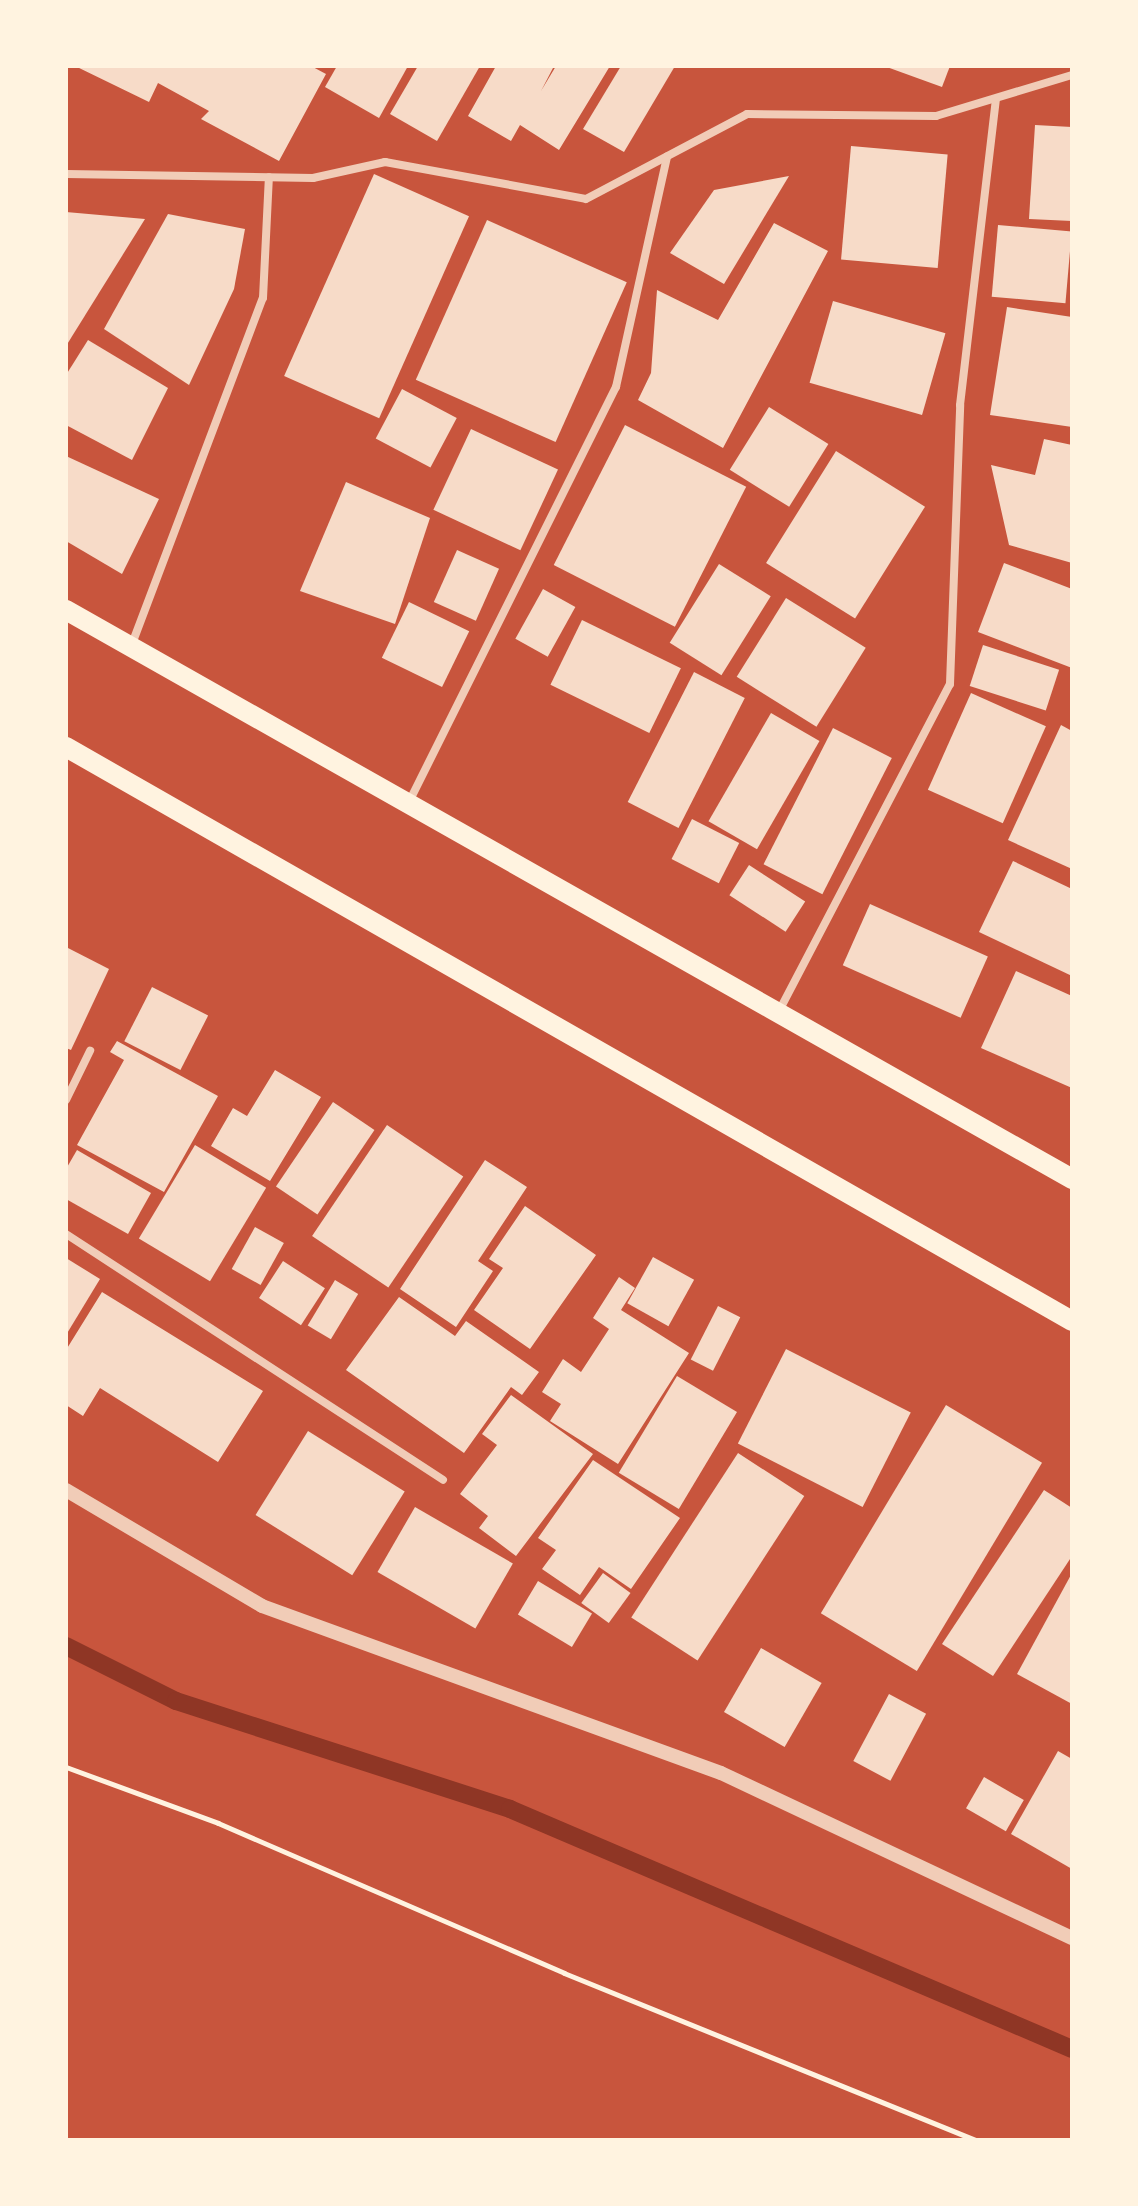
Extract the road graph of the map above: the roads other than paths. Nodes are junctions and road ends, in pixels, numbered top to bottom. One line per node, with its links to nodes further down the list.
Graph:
1 (1071, 66): 2 (street)
2 (1070, 77): 3 (street)
3 (996, 99): 4 (street); 11 (street)
4 (667, 157): 6 (street); 10 (street)
5 (66, 174): 6 (street)
6 (269, 177): 8 (street)
7 (66, 610): 8 (main road)
8 (132, 646): 10 (main road)
9 (66, 747): 16 (main road)
10 (409, 802): 11 (main road)
11 (778, 1013): 14 (main road)
12 (90, 1051): 13 (street)
13 (66, 1100)
14 (1072, 1179)
15 (66, 1234): 17 (street)
16 (1072, 1321)
17 (443, 1480)
18 (66, 1490): 19 (street)
19 (1072, 1938)

